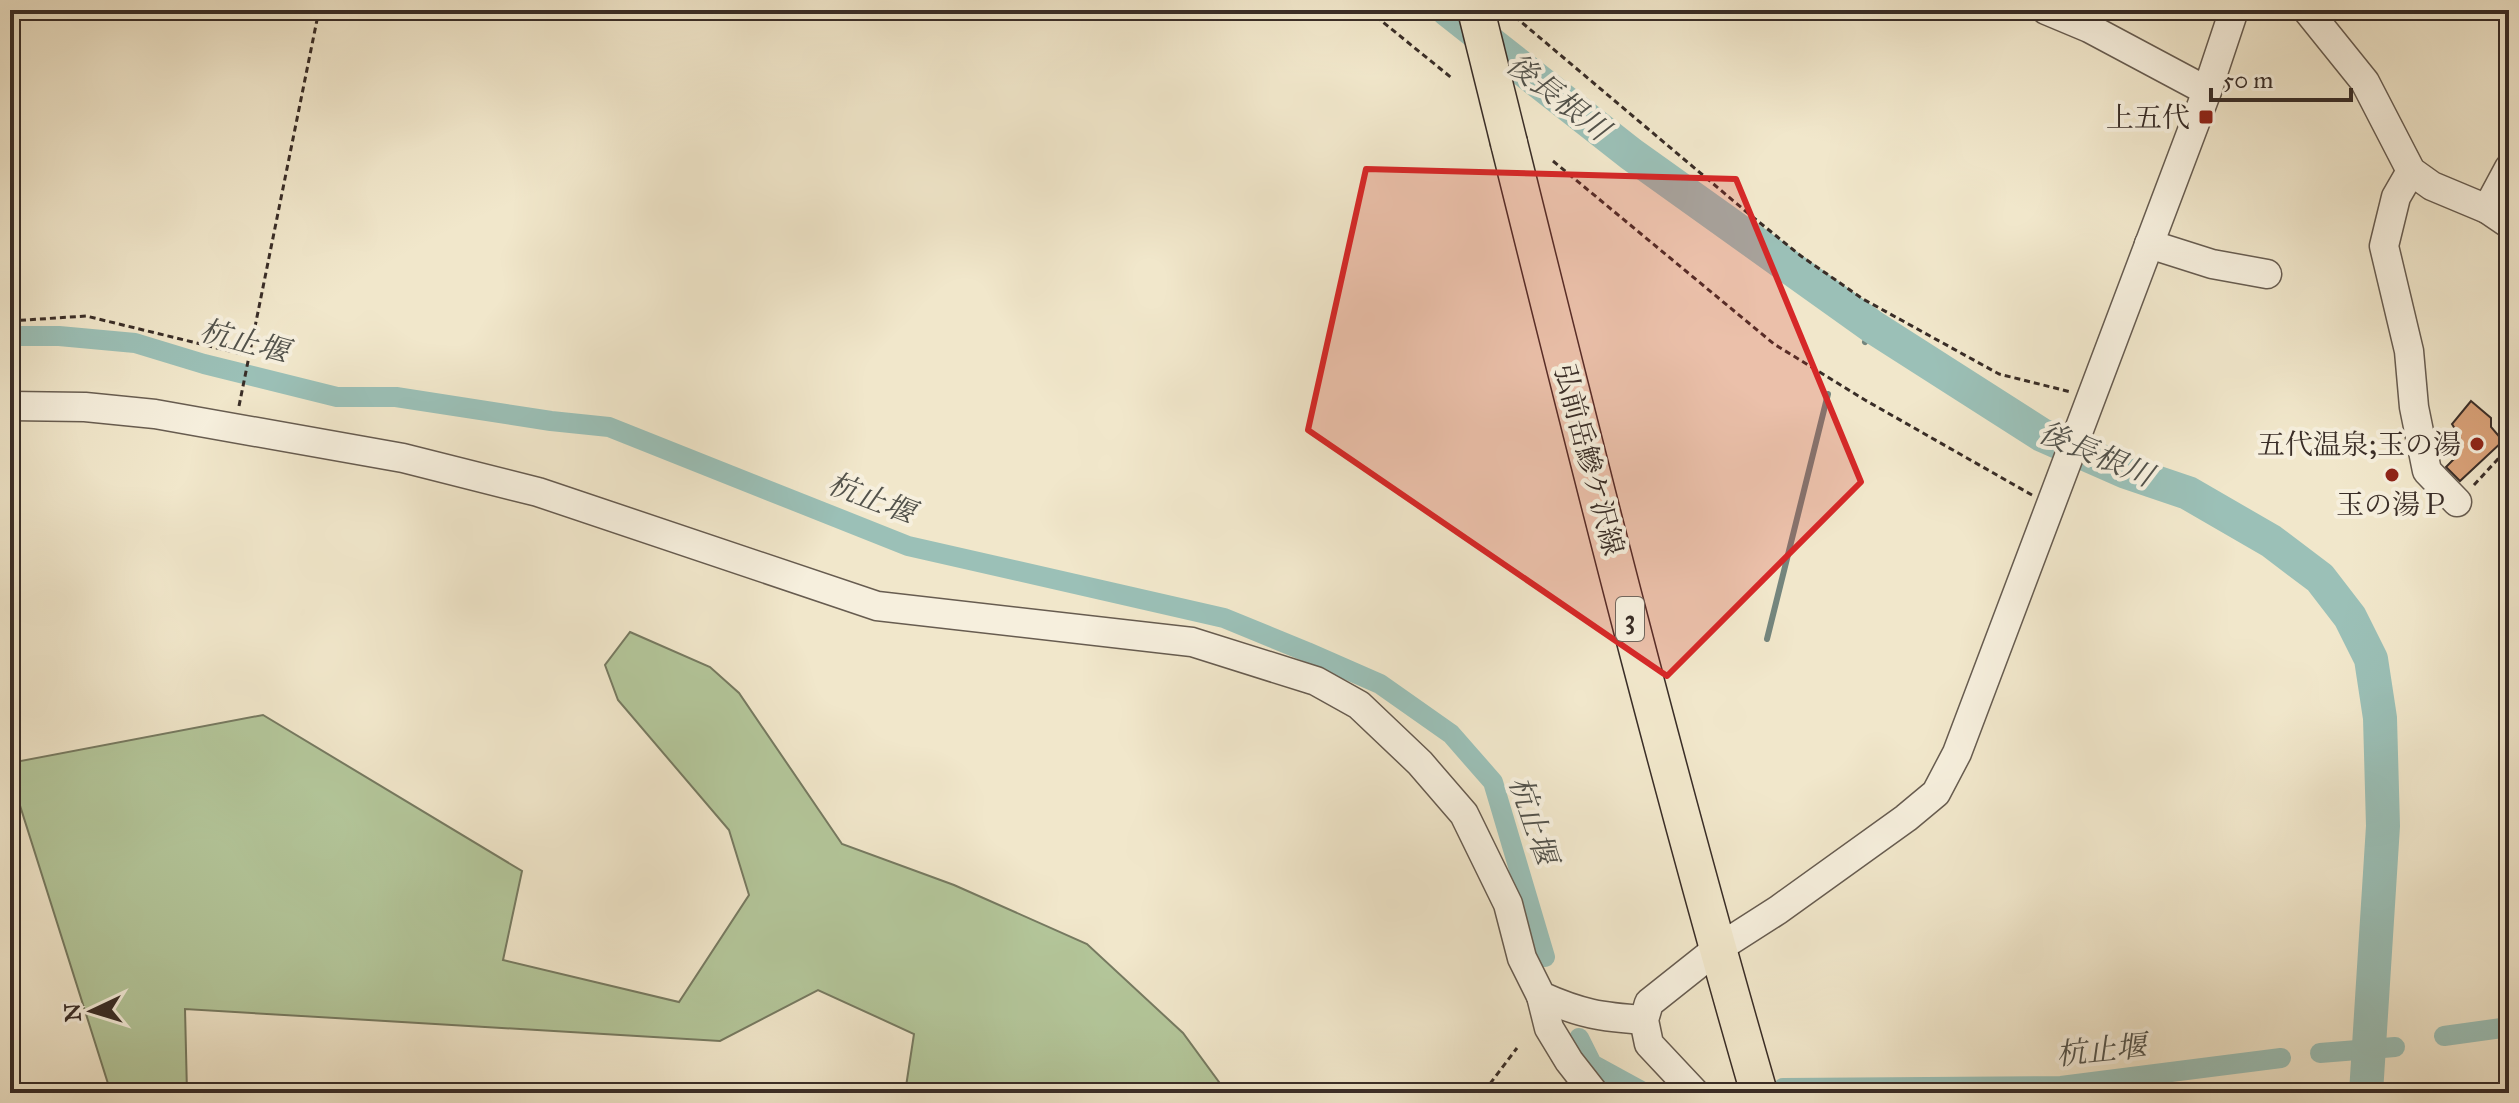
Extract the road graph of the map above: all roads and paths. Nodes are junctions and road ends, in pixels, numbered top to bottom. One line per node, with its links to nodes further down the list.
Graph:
1 (319, 10): 17 (path)
2 (1368, 10): 8 (path)
3 (1476, 10): 24 (main road, 弘前岳鰺ケ沢線 / 3, bridge)
4 (1507, 10): 18 (path)
5 (2046, 10): 9 (street)
6 (2234, 10): 9 (street)
7 (2307, 10): 12 (street)
8 (1453, 79)
9 (2207, 91): 14 (street)
10 (1553, 161): 23 (path)
11 (2509, 168): 13 (street)
12 (2411, 171): 13 (street); 22 (street)
13 (2498, 217)
14 (2149, 244): 15 (street); 18 (street)
15 (2267, 274)
16 (10, 321): 17 (path)
17 (250, 356): 20 (path)
18 (2092, 397): 23 (street)
19 (10, 406): 25 (street)
20 (237, 414)
21 (2509, 447): 22 (path)
22 (2457, 502)
23 (2049, 505): 24 (street)
24 (1717, 949): 26 (street); 31 (main road, 弘前岳鰺ケ沢線 / 3)
25 (1541, 996): 26 (street); 29 (street)
26 (1644, 1020): 30 (street)
27 (1517, 1048): 28 (path)
28 (1487, 1093)
29 (1594, 1093)
30 (1695, 1093)
31 (1759, 1093)

